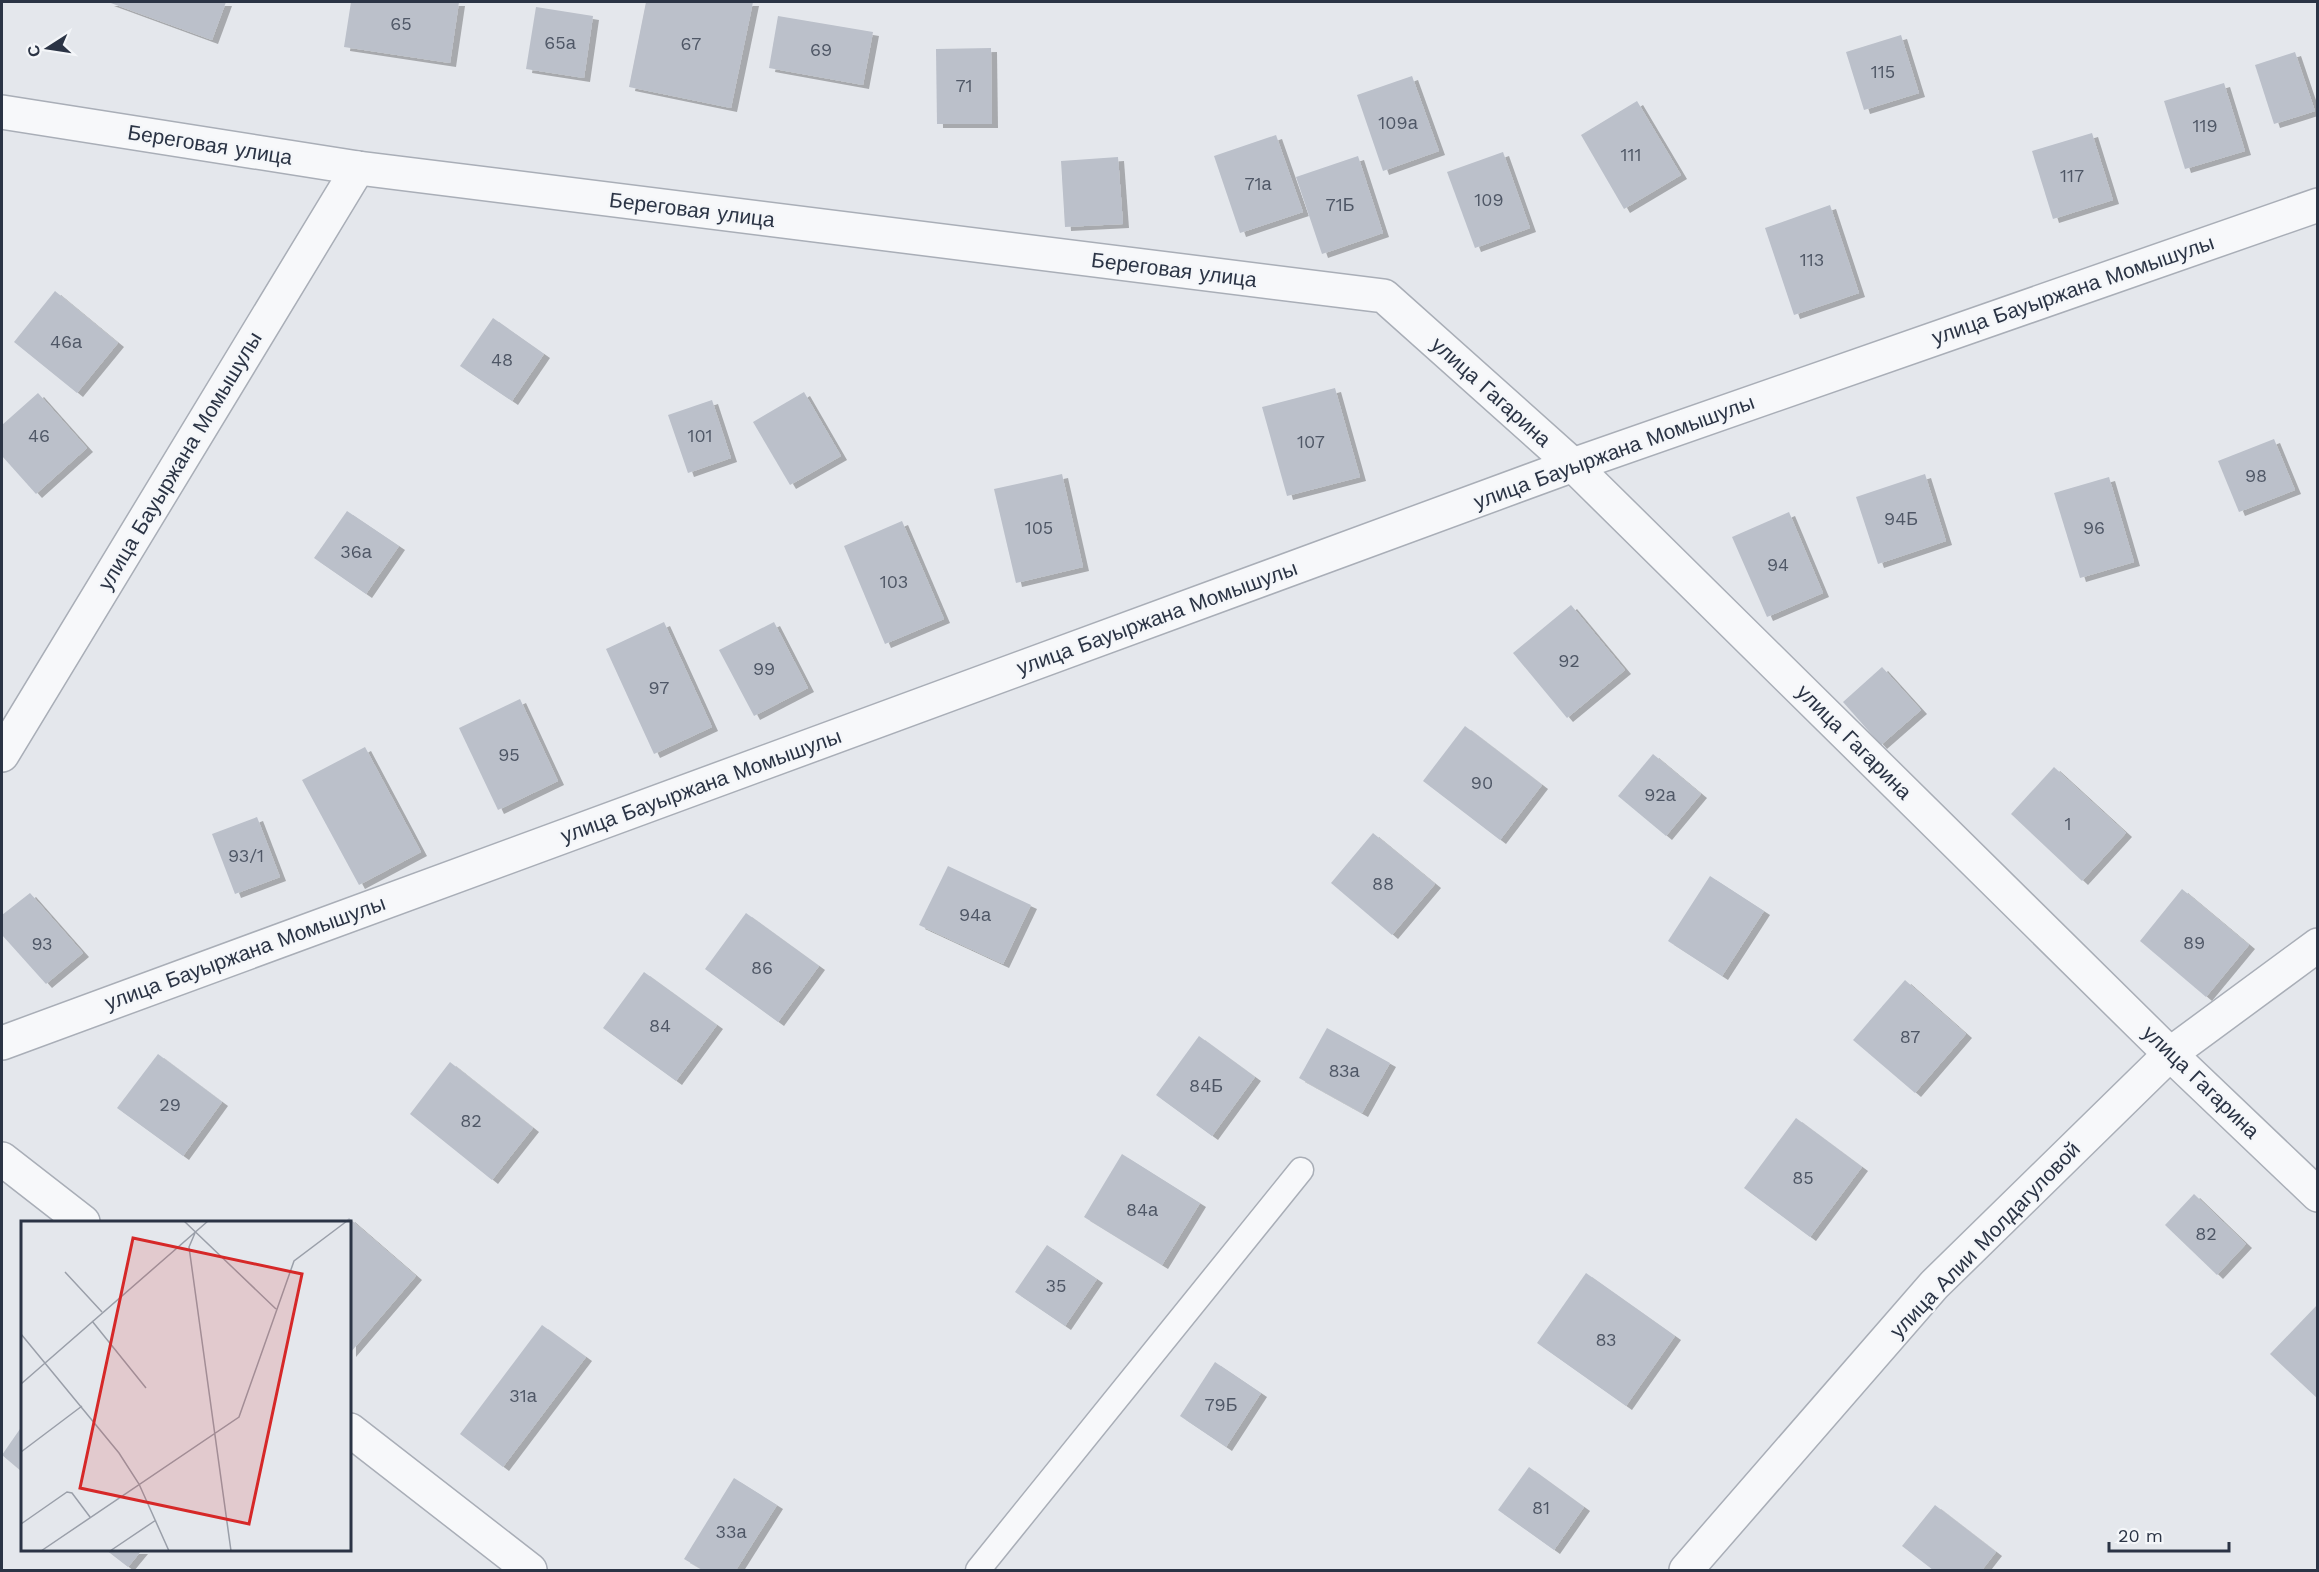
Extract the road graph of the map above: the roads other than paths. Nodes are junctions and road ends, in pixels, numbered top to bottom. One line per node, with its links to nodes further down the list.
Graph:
1 (2, 112): 2 (street, Береговая улица)
2 (358, 168): 4 (street, Береговая улица); 6 (street, улица Бауыржана Момышулы)
3 (2318, 205): 5 (street, улица Бауыржана Момышулы)
4 (1384, 296): 5 (street, улица Гагарина)
5 (1572, 465): 8 (street, улица Бауыржана Момышулы); 9 (street, улица Гагарина)
6 (2, 755)
7 (2318, 945): 9 (street, улица Алии Молдагуловой)
8 (2, 1043)
9 (2170, 1054): 12 (street, улица Гагарина); 17 (street, улица Алии Молдагуловой)
10 (2, 1159): 13 (street)
11 (1301, 1170): 16 (lane)
12 (2318, 1195)
13 (82, 1221)
14 (351, 1431): 15 (street)
15 (530, 1570)
16 (978, 1570)
17 (1686, 1570)

